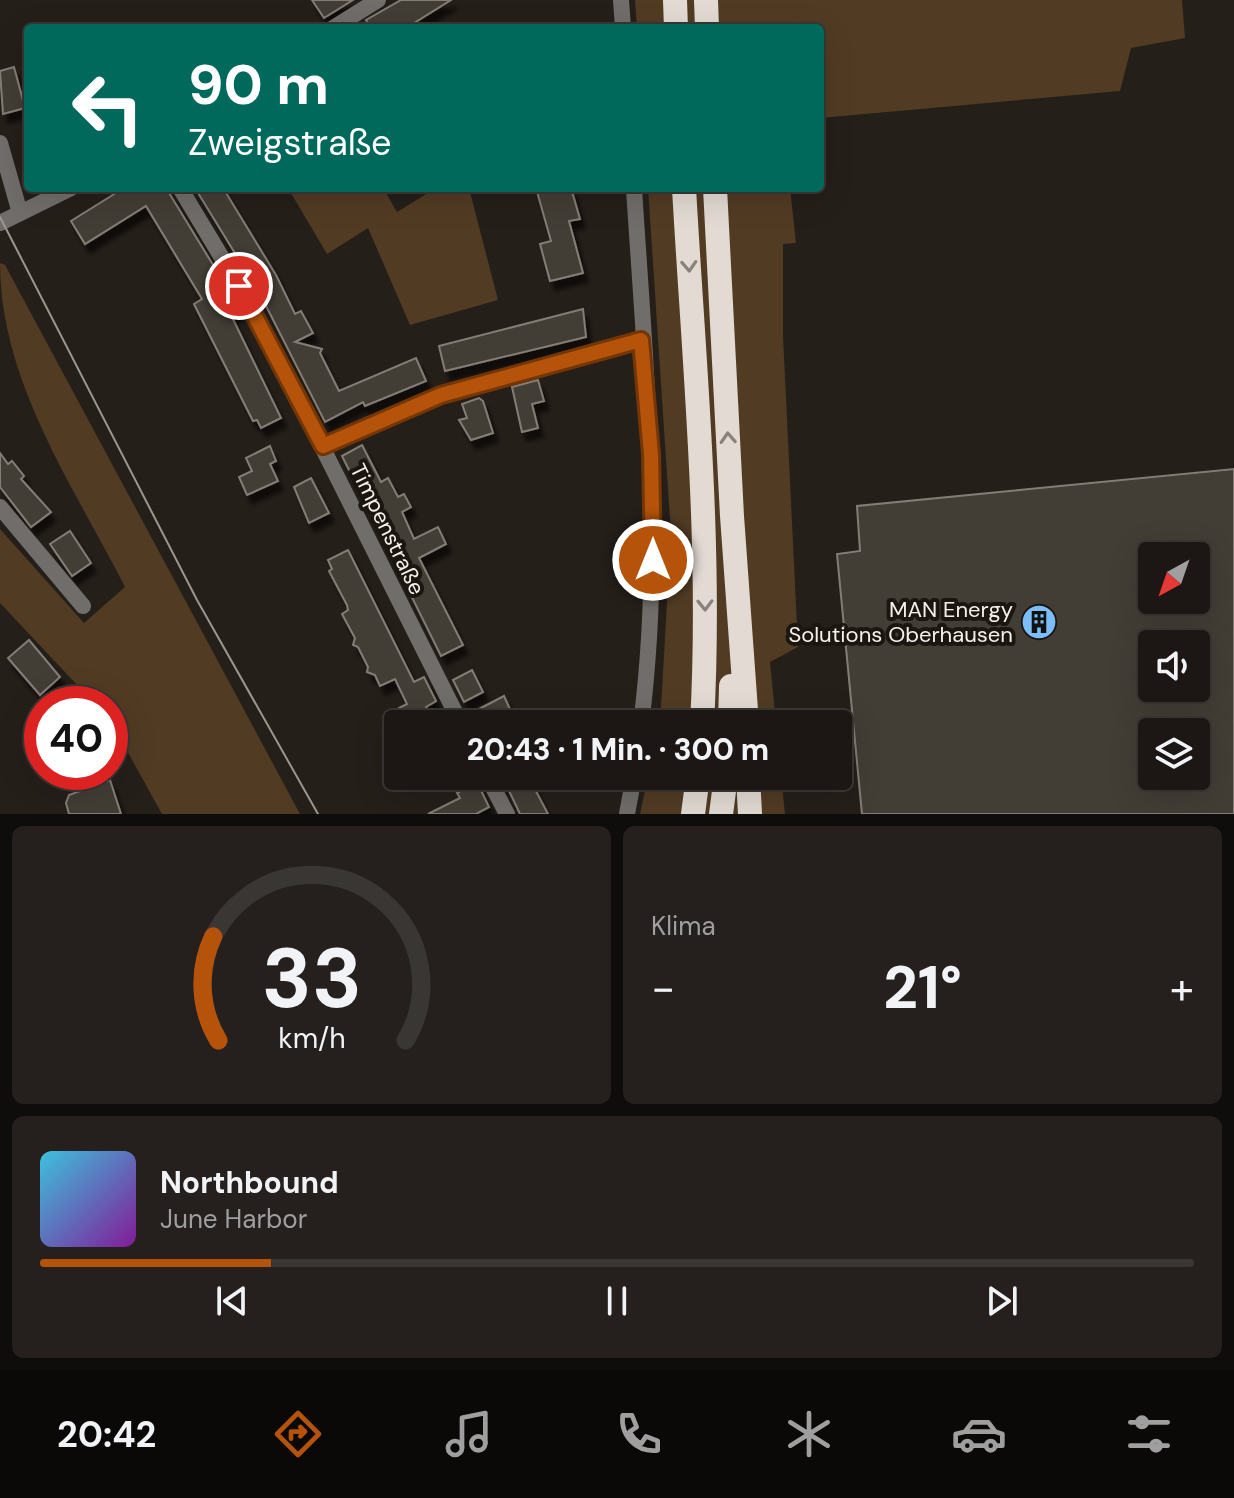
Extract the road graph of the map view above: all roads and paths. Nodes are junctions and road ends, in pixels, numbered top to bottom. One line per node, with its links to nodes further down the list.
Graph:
1 (378, 0): 5 (street)
2 (621, 0): 6 (street)
3 (675, 0): 7 (highway)
4 (706, 0): 8 (highway)
5 (339, 24)
6 (623, 24)
7 (676, 24)
8 (707, 24)
9 (0, 143): 15 (street)
10 (63, 192): 15 (street)
11 (182, 192): 18 (street, Timpenstraße)
12 (634, 192): 17 (street)
13 (684, 192): 24 (highway, one-way to 24)
14 (715, 192): 20 (highway, one-way to 14)
15 (20, 213): 16 (street)
16 (0, 223)
17 (641, 340): 18 (street); 23 (street)
18 (323, 446): 22 (street, Timpenstraße)
19 (0, 507): 21 (street)
20 (732, 516): 25 (highway); 26 (highway)
21 (83, 606)
22 (454, 710)
23 (642, 710)
24 (703, 710)
25 (730, 710)
26 (746, 710)
27 (494, 790): 32 (street)
28 (631, 790): 33 (street)
29 (696, 790): 34 (highway)
30 (724, 790): 35 (highway)
31 (749, 790): 36 (highway)
32 (507, 814)
33 (627, 814)
34 (693, 814)
35 (721, 814)
36 (750, 814)

